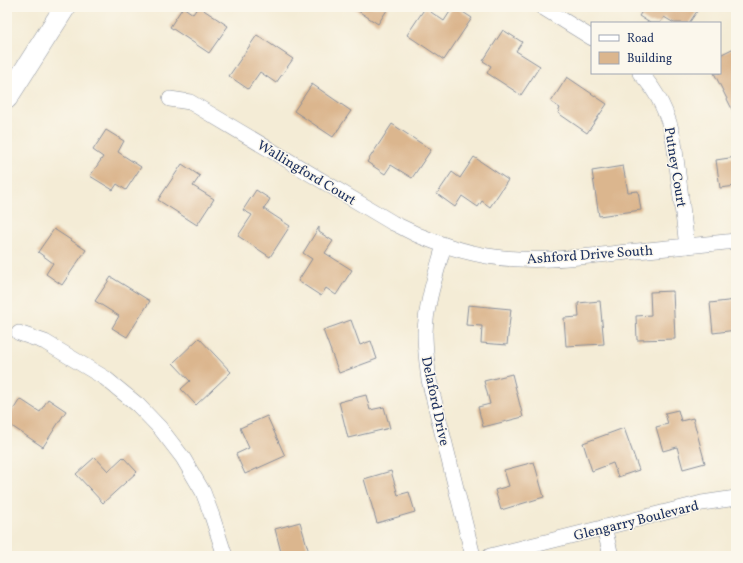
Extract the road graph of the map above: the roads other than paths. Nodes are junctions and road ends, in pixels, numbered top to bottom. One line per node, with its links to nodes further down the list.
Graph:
1 (64, 7): 5 (main road)
2 (542, 7): 3 (street)
3 (591, 37)
4 (641, 74): 9 (street, Putney Court)
5 (7, 98)
6 (170, 99): 8 (street, Wallingford Court)
7 (736, 241): 9 (street, Ashford Drive South)
8 (444, 245): 9 (street, Ashford Drive South); 14 (street, Delaford Drive)
9 (687, 246)
10 (19, 333): 13 (street)
11 (736, 498): 12 (street, Glengarry Boulevard)
12 (604, 527): 15 (street, Glengarry Boulevard); 16 (street)
13 (225, 556)
14 (473, 556)
15 (490, 556)
16 (612, 556)

